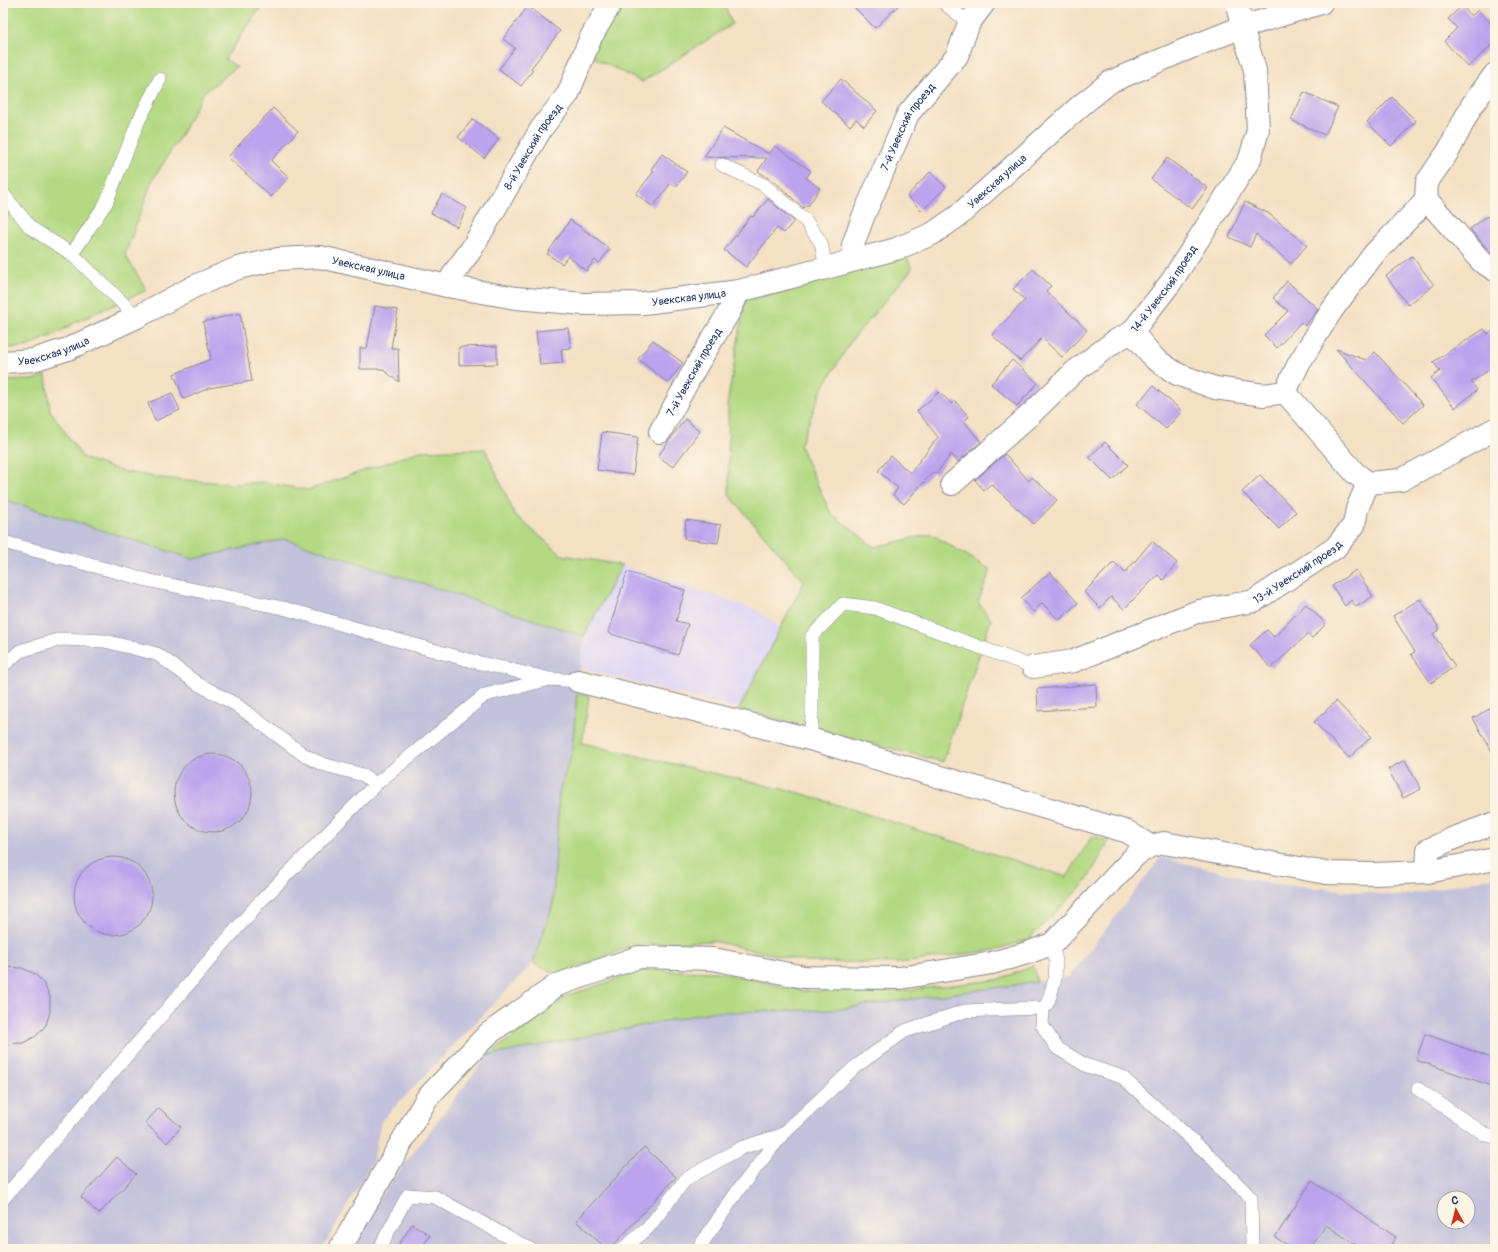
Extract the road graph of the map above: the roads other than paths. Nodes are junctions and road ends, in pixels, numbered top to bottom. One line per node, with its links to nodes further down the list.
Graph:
1 (611, 3): 17 (street, 8-й Увекский проезд)
2 (944, 3): 6 (lane)
3 (984, 3): 6 (street, 7-й Увекский проезд)
4 (1238, 3): 7 (street, 14-й Увекский проезд)
5 (1321, 3): 7 (street, Увекская улица)
6 (969, 23): 14 (street, 7-й Увекский проезд)
7 (1242, 27): 14 (street, Увекская улица); 20 (street, 14-й Увекский проезд)
8 (1495, 74): 12 (street)
9 (160, 79): 13 (lane)
10 (722, 166): 15 (lane)
11 (3, 194): 13 (lane)
12 (1426, 198): 16 (street); 22 (street)
13 (72, 254): 19 (lane)
14 (855, 260): 15 (street, Увекская улица)
15 (826, 268): 18 (street, Увекская улица)
16 (1495, 270)
17 (447, 286): 18 (street, Увекская улица); 19 (street, Увекская улица)
18 (739, 291): 24 (street, 7-й Увекский проезд)
19 (137, 317): 21 (street, Увекская улица)
20 (1132, 332): 22 (street); 26 (street, 14-й Увекский проезд)
21 (3, 362)
22 (1285, 392): 25 (street)
23 (1495, 429): 25 (street)
24 (660, 432)
25 (1368, 483): 29 (street, 13-й Увекский проезд)
26 (952, 484)
27 (3, 542): 30 (lane)
28 (3, 666): 33 (lane)
29 (1033, 667): 32 (lane)
30 (550, 679): 31 (lane); 33 (lane)
31 (578, 681): 32 (street)
32 (810, 738): 35 (street)
33 (376, 784): 43 (lane)
34 (1495, 823): 37 (street)
35 (1150, 846): 37 (street); 38 (street)
36 (1495, 859): 37 (street)
37 (1427, 872)
38 (1052, 944): 39 (lane); 44 (street)
39 (1042, 1009): 41 (lane); 49 (lane)
40 (1418, 1089): 42 (lane)
41 (782, 1135): 47 (lane); 48 (lane)
42 (1495, 1137)
43 (3, 1199)
44 (340, 1249)
45 (379, 1249): 46 (lane)
46 (530, 1249)
47 (623, 1249)
48 (698, 1249)
49 (1252, 1249)

